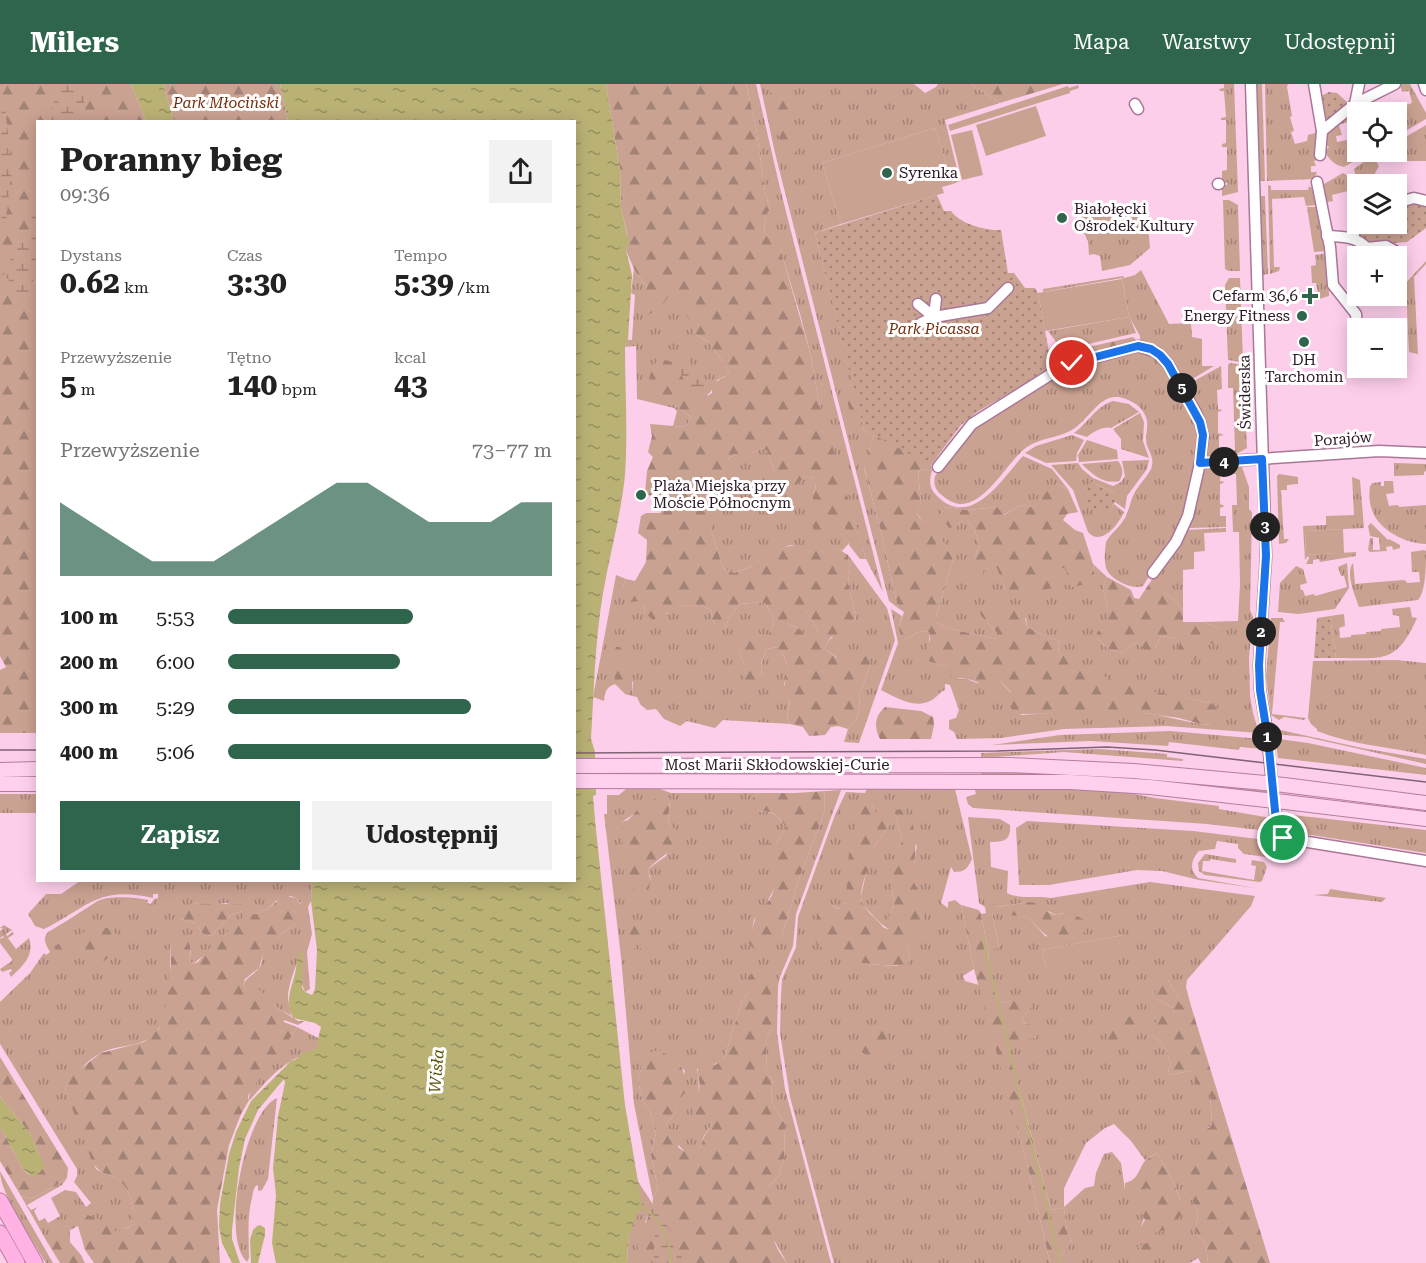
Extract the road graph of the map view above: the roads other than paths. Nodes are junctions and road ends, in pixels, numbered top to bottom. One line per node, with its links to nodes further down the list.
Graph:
1 (1251, 84): 25 (street, Świderska)
2 (1314, 84): 10 (street)
3 (1359, 84): 7 (street)
4 (1395, 84): 8 (street)
5 (1424, 84): 6 (street)
6 (1426, 90)
7 (1355, 102)
8 (1359, 102)
9 (1347, 111): 10 (street)
10 (1322, 131): 11 (street)
11 (1320, 155)
12 (1317, 182): 16 (street)
13 (1407, 200): 14 (street)
14 (1426, 201)
15 (1354, 234): 17 (street)
16 (1327, 236): 17 (street); 22 (street)
17 (1353, 238): 18 (street)
18 (1365, 246)
19 (1008, 288): 23 (street)
20 (936, 299): 23 (street)
21 (918, 304): 23 (street)
22 (1356, 318)
23 (930, 320)
24 (1426, 453): 25 (street, Porajów)
25 (1262, 459): 26 (street, Porajów); 37 (street, Świderska)
26 (1200, 463): 27 (street); 28 (street)
27 (938, 467)
28 (1153, 573)
29 (576, 766): 35 (main road, Most Marii Skłodowskiej-Curie, bridge)
30 (36, 769): 31 (main road)
31 (0, 770)
32 (576, 781): 36 (main road, Most Marii Skłodowskiej-Curie, bridge)
33 (0, 784): 34 (main road)
34 (36, 784)
35 (1426, 803)
36 (1426, 819)
37 (1426, 861)
38 (0, 1202): 41 (highway)
39 (0, 1233): 40 (highway)
40 (17, 1263)
41 (35, 1263)

